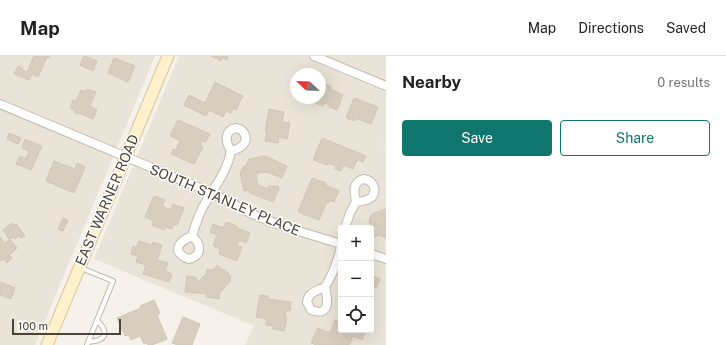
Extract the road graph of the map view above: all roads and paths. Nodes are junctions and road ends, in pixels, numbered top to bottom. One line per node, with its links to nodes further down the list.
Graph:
1 (168, 56): 6 (main road, EAST WARNER ROAD)
2 (314, 56): 3 (street)
3 (386, 84)
4 (0, 104): 6 (street, SOUTH STANLEY PLACE)
5 (231, 151): 7 (street)
6 (125, 157): 7 (street, SOUTH STANLEY PLACE); 15 (main road, EAST WARNER ROAD)
7 (212, 193): 10 (street); 11 (street, SOUTH STANLEY PLACE)
8 (356, 202): 9 (street)
9 (346, 225)
10 (192, 236)
11 (338, 244)
12 (374, 255): 14 (street)
13 (338, 258): 16 (street)
14 (386, 259)
15 (79, 268): 17 (lane); 19 (main road, EAST WARNER ROAD)
16 (325, 287)
17 (98, 320): 18 (lane); 18 (lane)
18 (88, 343)
19 (47, 345)

